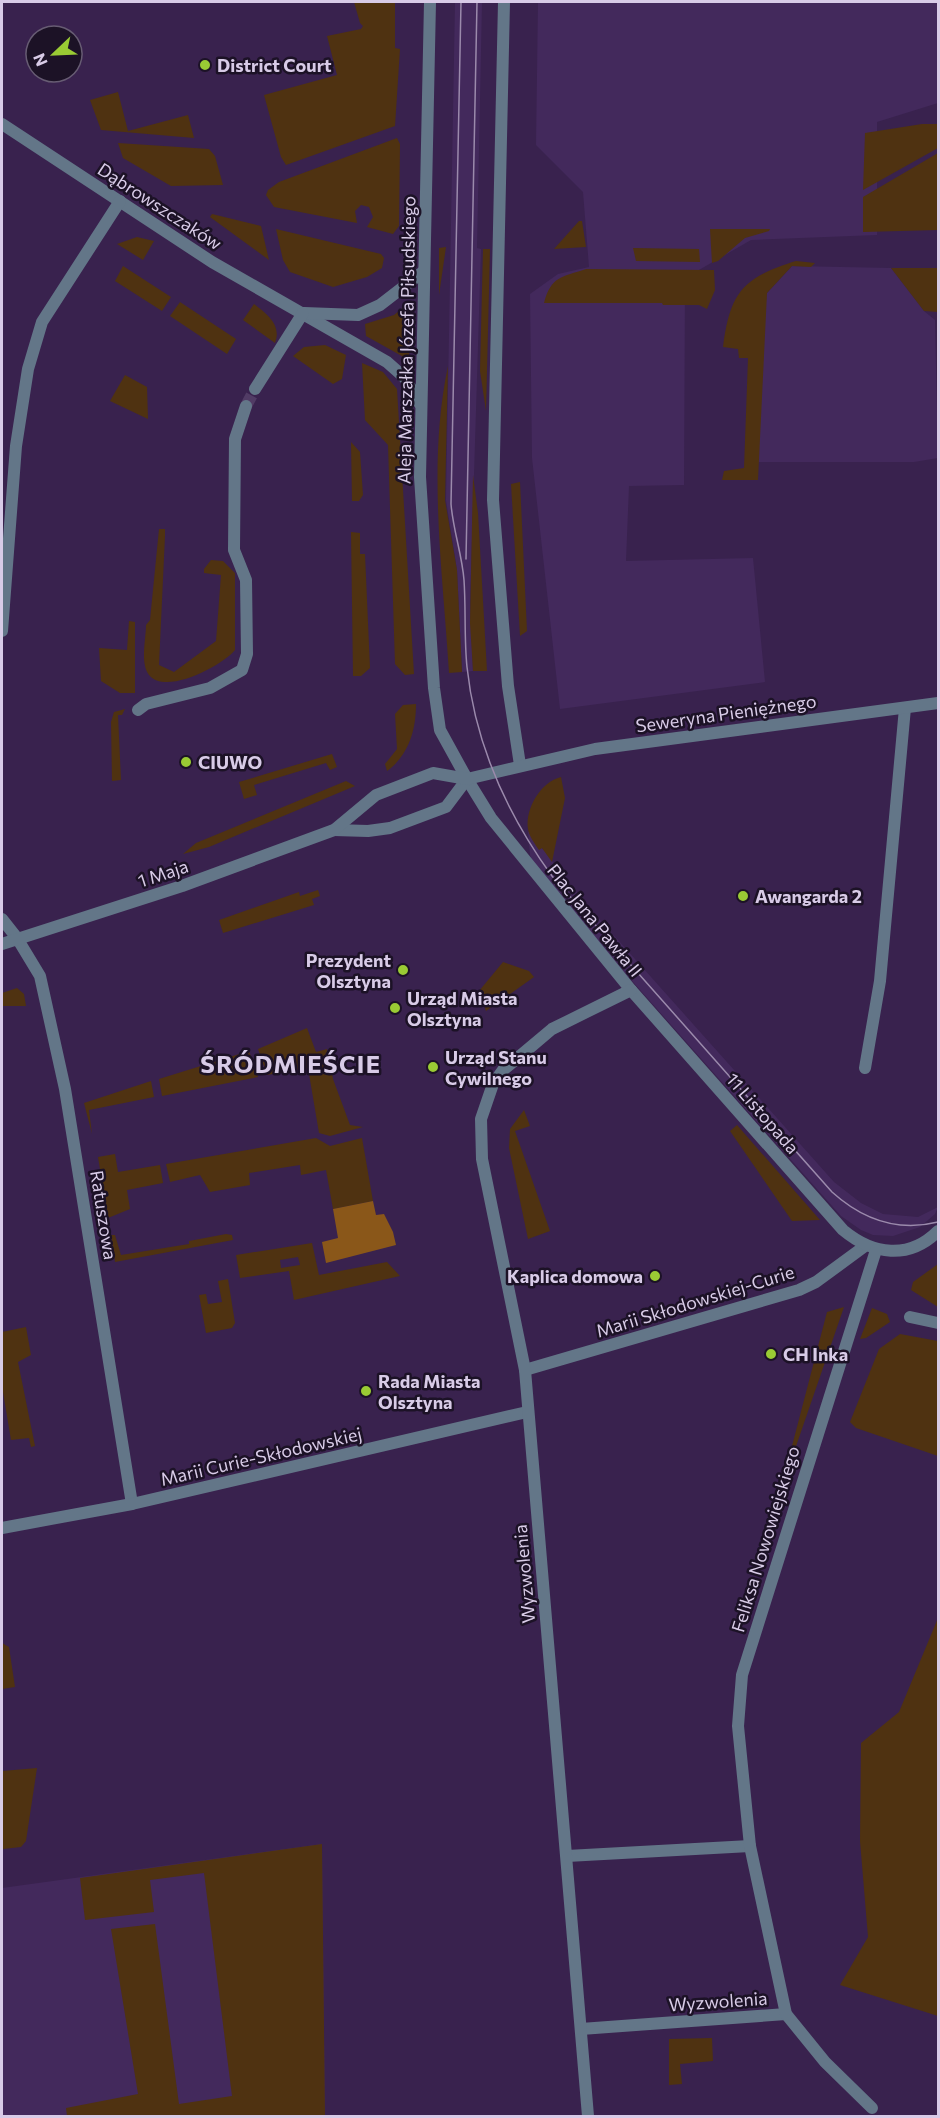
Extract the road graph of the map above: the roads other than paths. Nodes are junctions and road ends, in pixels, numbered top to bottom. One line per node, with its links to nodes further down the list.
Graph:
1 (430, 2): 5 (street, Aleja Marszałka Józefa Piłsudskiego)
2 (504, 2): 15 (street)
3 (2, 123): 4 (street, Dąbrowszczaków)
4 (120, 201): 6 (street, Dąbrowszczaków); 10 (street)
5 (424, 271): 6 (street, Dąbrowszczaków); 8 (street, Aleja Marszałka Józefa Piłsudskiego)
6 (303, 313): 7 (street); 8 (street, Dąbrowszczaków)
7 (255, 389)
8 (420, 404): 16 (street, Aleja Marszałka Józefa Piłsudskiego)
9 (246, 406): 14 (street)
10 (7, 476): 11 (street)
11 (2, 631)
12 (939, 703): 13 (street, Seweryna Pieniężnego)
13 (905, 708): 15 (street, Seweryna Pieniężnego); 22 (street)
14 (138, 710)
15 (520, 765): 16 (street)
16 (467, 779): 17 (street, 1 Maja); 17 (street, 1 Maja); 21 (street, Plac Jana Pawła II)
17 (334, 830): 19 (street, 1 Maja)
18 (2, 919): 19 (street, Ratuszowa)
19 (17, 938): 20 (street, 1 Maja); 30 (street, Ratuszowa)
20 (2, 944)
21 (631, 990): 23 (street, Plac Jana Pawła II); 25 (street, 11 Listopada)
22 (865, 1068)
23 (481, 1119): 28 (street, Wyzwolenia)
24 (939, 1231): 25 (street)
25 (871, 1248): 28 (street, Marii Skłodowskiej-Curie); 32 (street, Feliksa Nowowiejskiego)
26 (910, 1317): 27 (street)
27 (939, 1323)
28 (525, 1370): 29 (street, Wyzwolenia)
29 (527, 1412): 30 (street, Marii Curie-Skłodowskiej); 33 (street, Wyzwolenia)
30 (132, 1504): 31 (street, Marii Curie-Skłodowskiej)
31 (2, 1528)
32 (750, 1846): 33 (street); 34 (street, Feliksa Nowowiejskiego)
33 (567, 1856): 35 (street, Wyzwolenia)
34 (786, 2014): 35 (street, Wyzwolenia); 36 (street, Feliksa Nowowiejskiego)
35 (581, 2029): 37 (street, Wyzwolenia)
36 (872, 2108)
37 (588, 2116)

